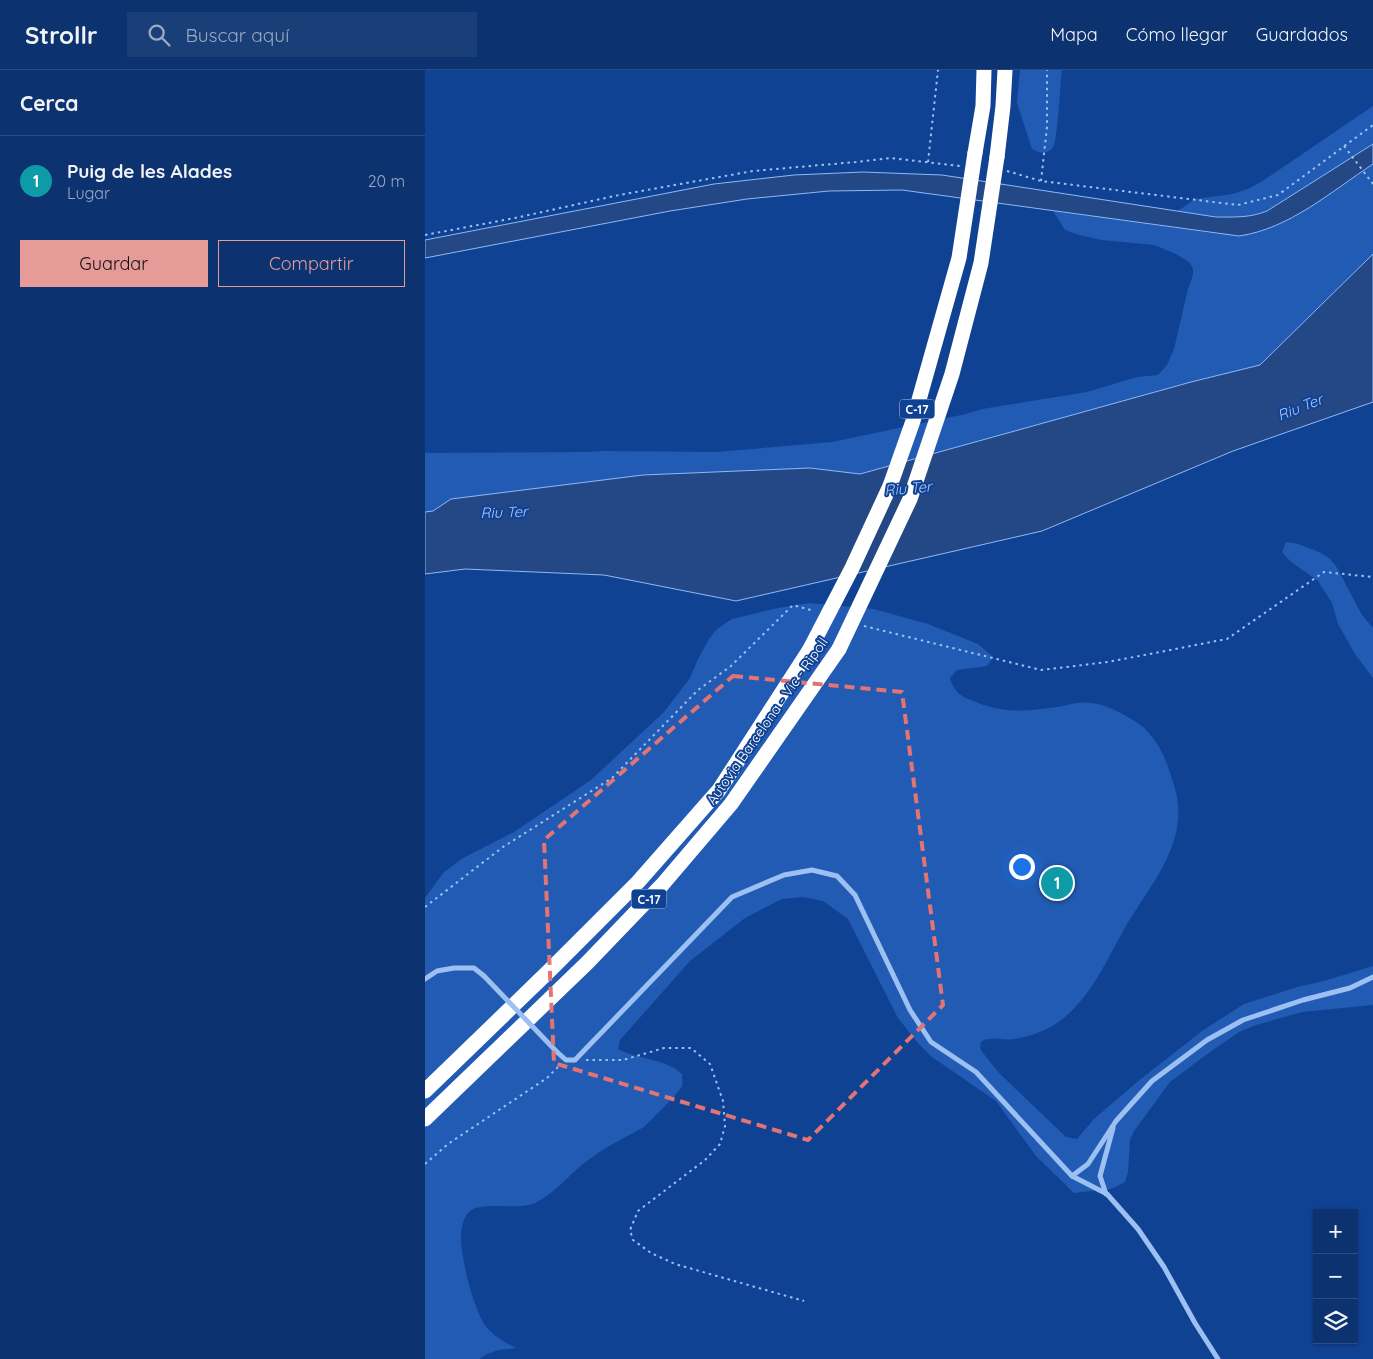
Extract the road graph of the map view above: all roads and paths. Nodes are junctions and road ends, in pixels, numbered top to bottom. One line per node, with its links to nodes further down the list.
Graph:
1 (939, 70): 7 (path)
2 (985, 70): 21 (highway, Autovia Barcelona - Vic - Ripoll / C-17, bridge)
3 (1005, 70): 8 (highway, Autovia Barcelona - Vic - Ripoll / C-17)
4 (1047, 70): 10 (path)
5 (1373, 125): 6 (path)
6 (1344, 146): 10 (path); 11 (path)
7 (929, 162): 9 (path); 12 (path)
8 (1000, 164): 10 (path); 22 (highway, Autovia Barcelona - Vic - Ripoll / C-17, bridge)
9 (965, 166)
10 (1041, 181)
11 (1373, 184)
12 (425, 235)
13 (1373, 577): 15 (path)
14 (821, 613): 16 (path)
15 (858, 625)
16 (425, 907)
17 (1373, 977): 23 (street)
18 (425, 979): 19 (street, bridge)
19 (566, 1060): 20 (street); 24 (path)
20 (575, 1060): 25 (street); 27 (path)
21 (425, 1091)
22 (425, 1119)
23 (1116, 1121): 25 (street); 26 (street)
24 (425, 1164)
25 (1072, 1176): 26 (street)
26 (1107, 1194): 28 (street)
27 (804, 1301)
28 (1218, 1359)

